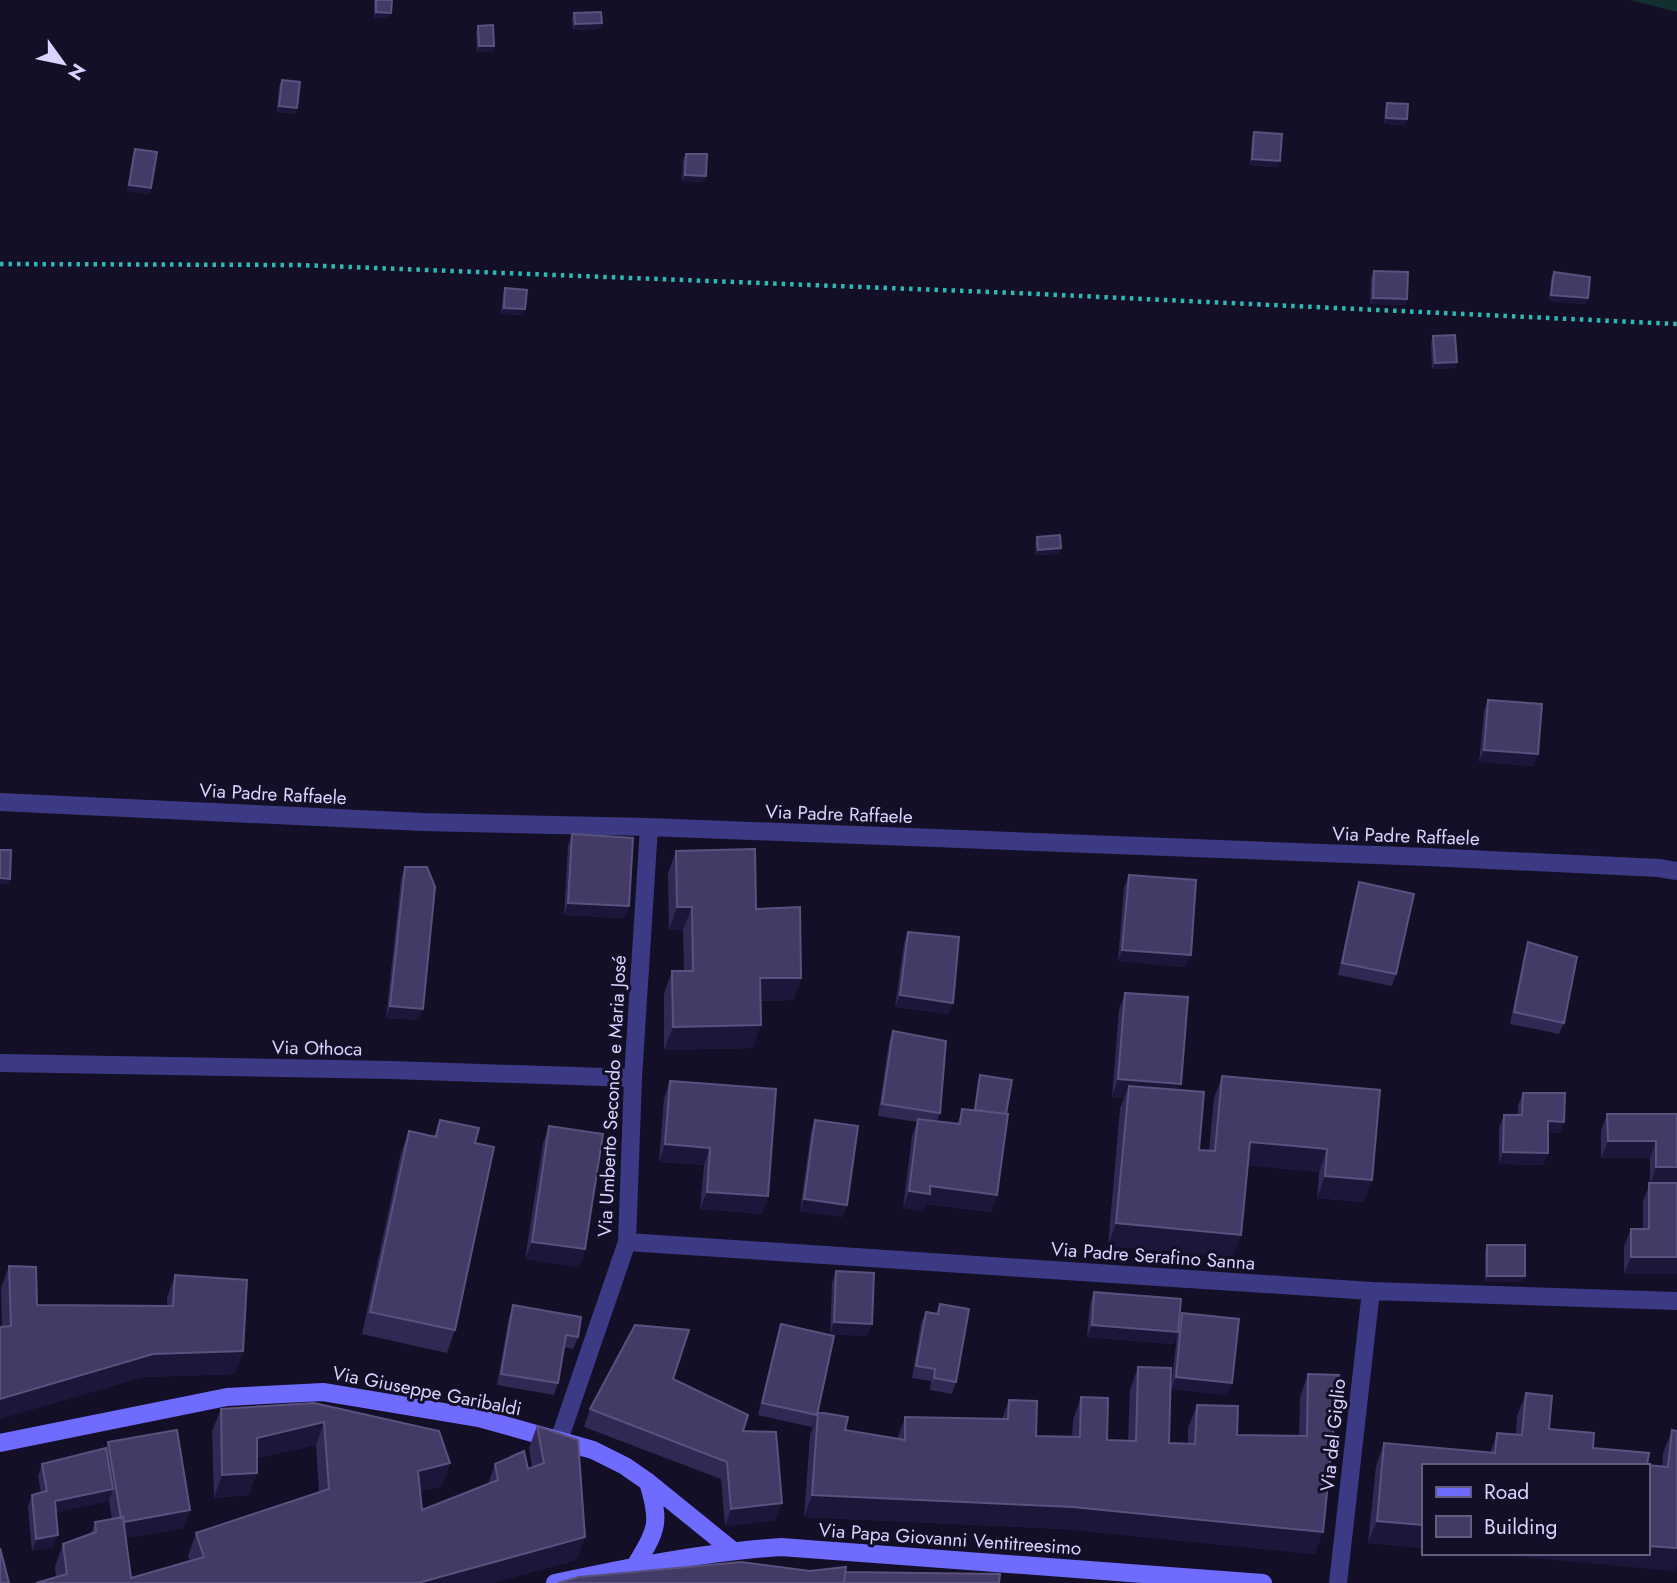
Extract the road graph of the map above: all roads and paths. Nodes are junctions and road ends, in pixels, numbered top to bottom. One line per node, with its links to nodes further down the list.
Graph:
1 (0, 264): 2 (path)
2 (1677, 324)
3 (0, 802): 4 (street, Via Padre Raffaele)
4 (649, 827): 5 (street, Via Padre Raffaele); 7 (street, Via Umberto Secondo e Maria José)
5 (1677, 872)
6 (0, 1063): 7 (street, Via Othoca)
7 (633, 1078): 8 (street, Via Umberto Secondo e Maria José)
8 (627, 1242): 9 (street, Via Padre Serafino Sanna); 11 (street, Via Umberto Secondo e Maria José)
9 (1371, 1291): 10 (street, Via Padre Serafino Sanna); 18 (street, Via del Giglio)
10 (1677, 1301)
11 (559, 1440): 12 (main road, Via Giuseppe Garibaldi); 13 (main road, Via Giuseppe Garibaldi)
12 (0, 1443)
13 (649, 1482): 14 (main road, Via Giuseppe Garibaldi); 15 (main road)
14 (732, 1550): 15 (main road, Via Papa Giovanni Ventitreesimo); 17 (main road, Via Papa Giovanni Ventitreesimo)
15 (635, 1566): 16 (main road, Via Papa Giovanni Ventitreesimo)
16 (555, 1583)
17 (1263, 1583)
18 (1338, 1583)

